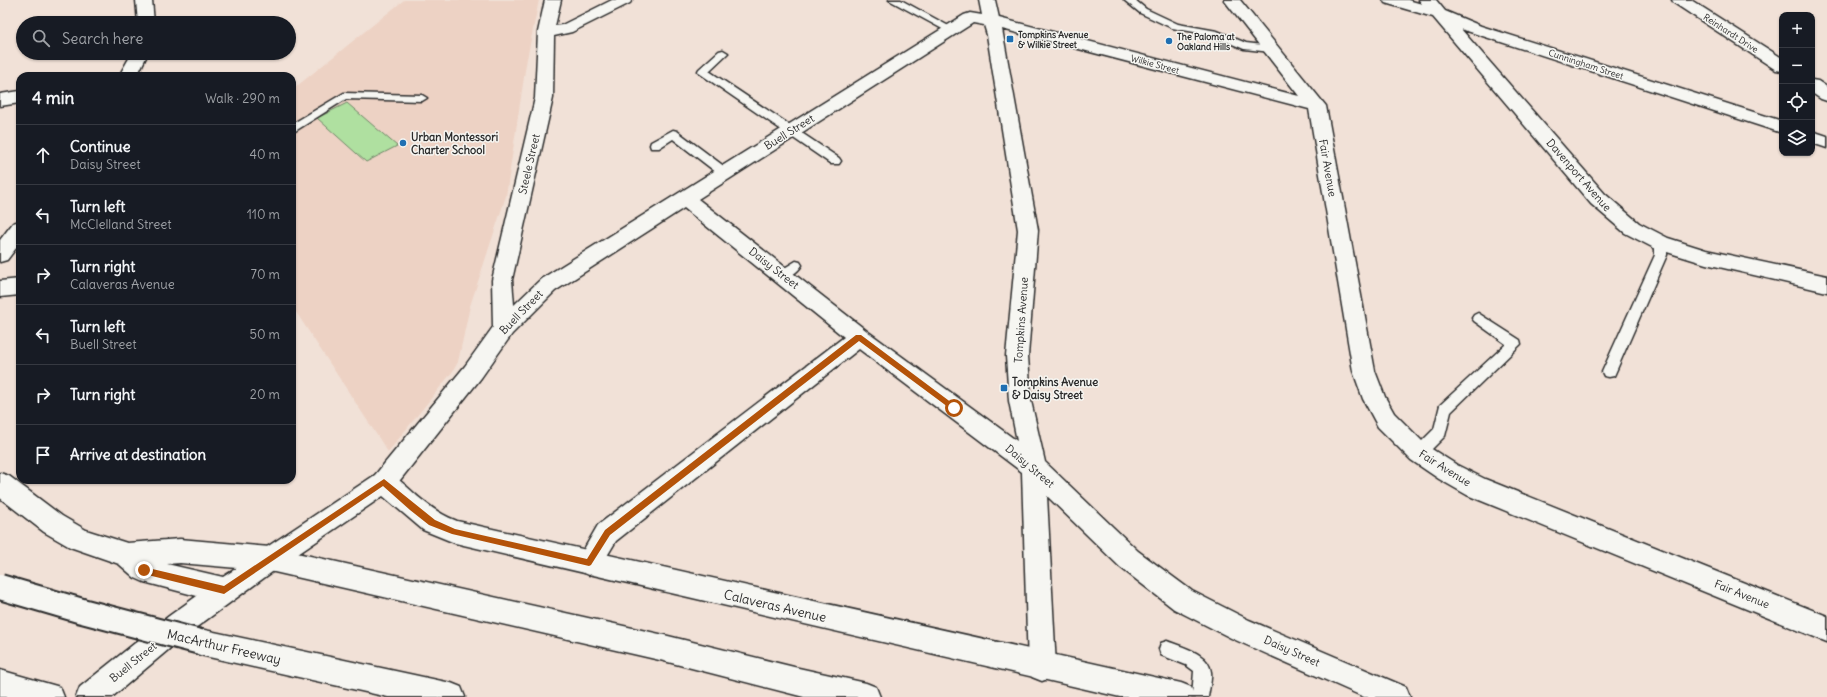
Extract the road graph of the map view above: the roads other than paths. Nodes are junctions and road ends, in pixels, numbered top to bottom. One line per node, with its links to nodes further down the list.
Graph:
1 (144, 0): 11 (main road)
2 (553, 0): 14 (main road, Steele Street)
3 (624, 0): 14 (main road)
4 (894, 0): 13 (lane)
5 (987, 0): 12 (main road, Tompkins Avenue)
6 (1129, 0): 15 (lane)
7 (1232, 0): 15 (main road, Fair Avenue)
8 (1391, 0): 10 (main road, Cunningham Street)
9 (1680, 0): 18 (main road, Reinhardt Drive)
10 (1433, 7): 27 (main road, Cunningham Street); 36 (main road, Davenport Avenue)
11 (145, 16)
12 (992, 21): 13 (main road, Buell Street); 25 (main road, Wilkie Street); 46 (main road, Tompkins Avenue)
13 (951, 30): 28 (main road, Buell Street)
14 (546, 32): 42 (main road, Steele Street)
15 (1271, 49): 25 (main road, Fair Avenue)
16 (723, 53): 28 (lane)
17 (136, 60): 19 (main road)
18 (1779, 64)
19 (130, 72)
20 (1815, 87): 21 (main road)
21 (1827, 95)
22 (16, 98): 24 (main road)
23 (422, 98): 26 (lane)
24 (0, 100)
25 (1317, 106): 45 (main road, Fair Avenue)
26 (296, 126)
27 (1779, 126)
28 (790, 131): 32 (lane); 33 (main road, Buell Street)
29 (1815, 138): 30 (main road)
30 (1827, 142)
31 (655, 145): 33 (lane)
32 (835, 161)
33 (725, 173): 34 (main road, Buell Street)
34 (684, 198): 42 (main road, Buell Street); 43 (main road, Daisy Street)
35 (16, 233): 37 (main road)
36 (1661, 243): 38 (main road, Davenport Avenue); 44 (lane)
37 (0, 255)
38 (1827, 284)
39 (16, 287): 40 (main road)
40 (0, 289)
41 (1478, 318): 45 (lane)
42 (504, 328): 47 (main road, Buell Street)
43 (859, 337): 46 (main road, Daisy Street); 51 (main road)
44 (1609, 372)
45 (1419, 453): 54 (main road, Fair Avenue)
46 (1034, 467): 56 (main road, Tompkins Avenue); 64 (main road, Daisy Street)
47 (384, 482): 50 (main road, Buell Street); 51 (main road, Calaveras Avenue)
48 (4, 493): 49 (main road)
49 (127, 555): 50 (main road); 53 (main road)
50 (270, 559): 53 (main road, Buell Street); 61 (main road)
51 (589, 563): 56 (main road, Calaveras Avenue)
52 (0, 587): 60 (main road, MacArthur Freeway, bridge)
53 (224, 590): 59 (main road, Buell Street)
54 (1827, 629)
55 (1167, 649): 63 (lane)
56 (1042, 666): 62 (main road, Calaveras Avenue)
57 (2, 685): 58 (main road)
58 (50, 697)
59 (90, 697)
60 (451, 697)
61 (866, 697)
62 (1181, 697)
63 (1200, 697)
64 (1396, 697)

